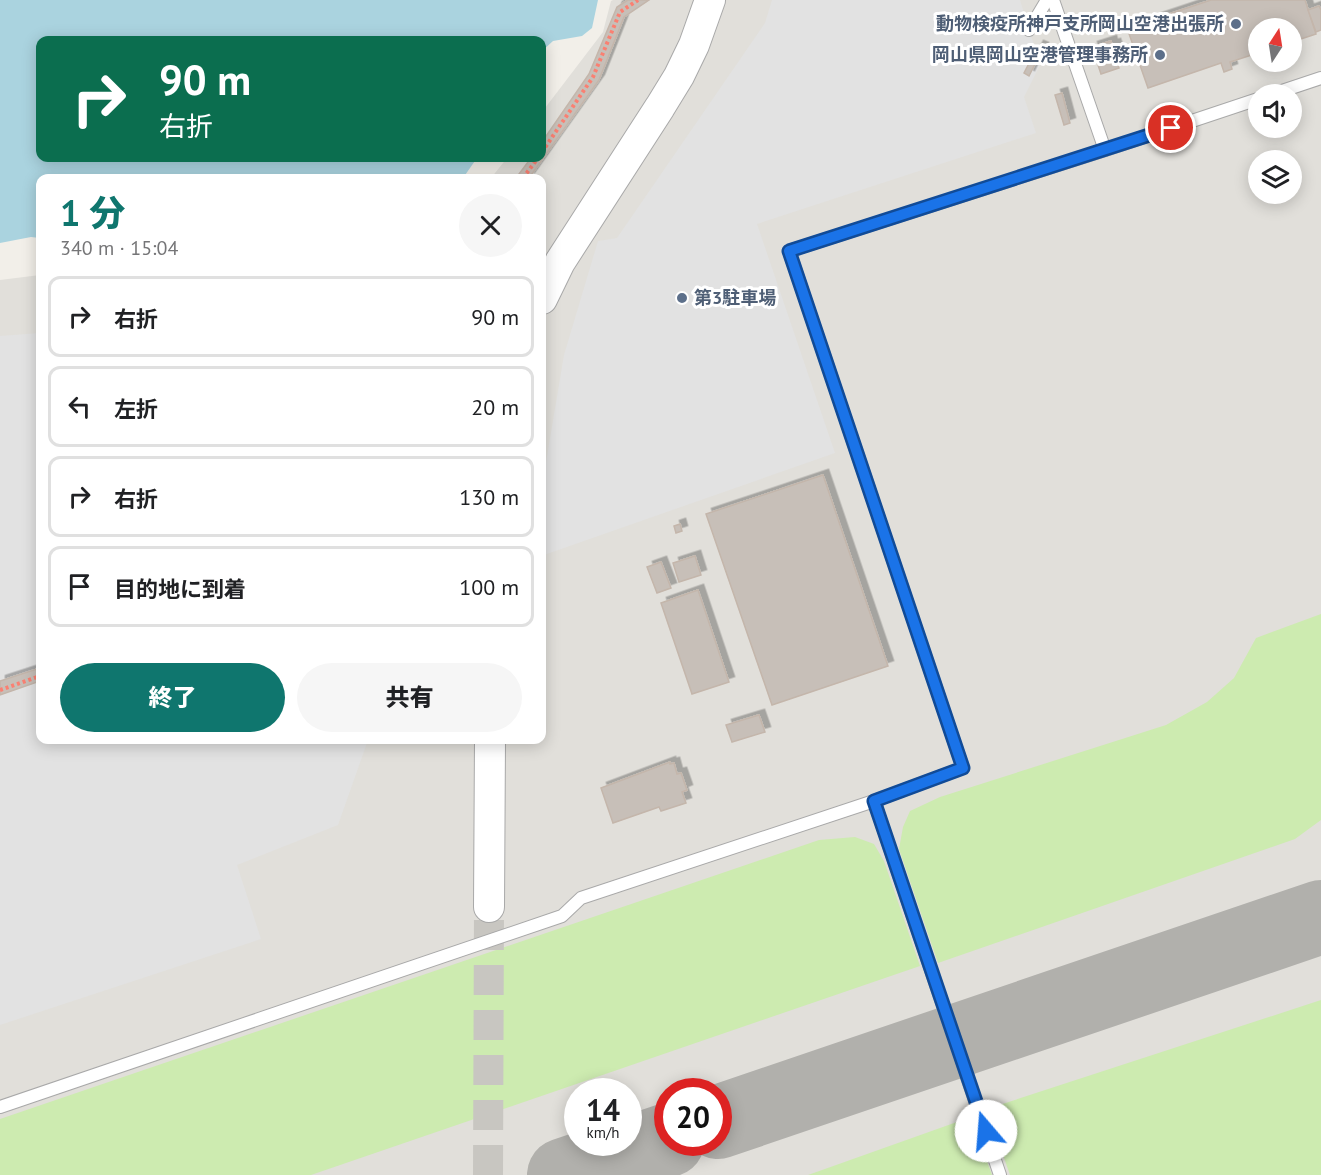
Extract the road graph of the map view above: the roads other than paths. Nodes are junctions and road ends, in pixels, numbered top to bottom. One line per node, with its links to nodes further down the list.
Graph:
1 (710, 0): 9 (street)
2 (1047, 0): 4 (lane)
3 (1053, 0): 8 (lane)
4 (1029, 30)
5 (1321, 78): 6 (lane)
6 (1302, 84)
7 (1248, 102): 8 (lane)
8 (1105, 150): 11 (lane)
9 (546, 291)
10 (490, 744): 12 (street)
11 (874, 801): 13 (lane); 14 (lane)
12 (489, 907)
13 (0, 1107)
14 (1000, 1175)

